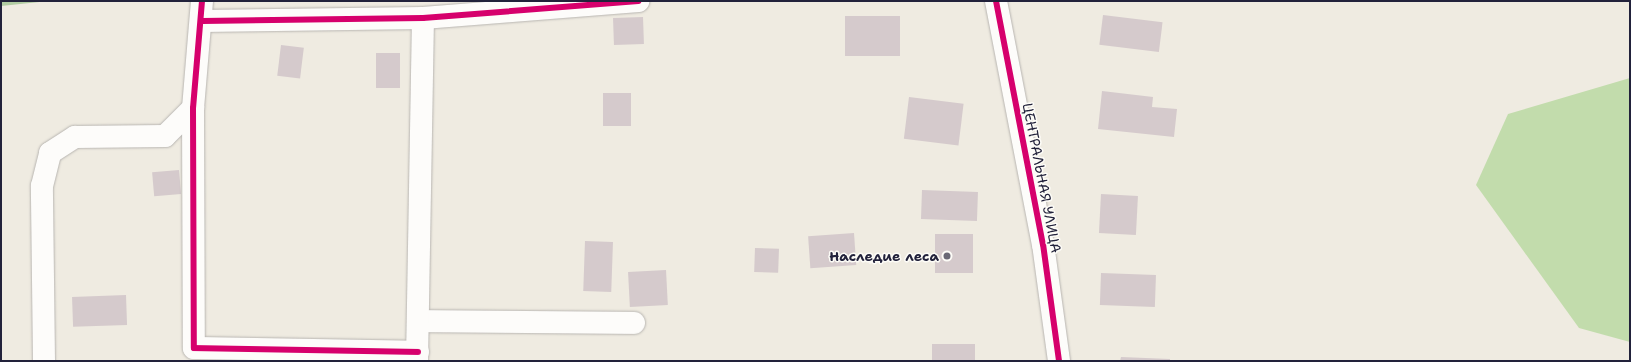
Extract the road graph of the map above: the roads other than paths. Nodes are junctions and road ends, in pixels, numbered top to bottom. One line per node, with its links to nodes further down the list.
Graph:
1 (638, 1): 4 (street)
2 (996, 1): 10 (street, ЦЕНТРАЛЬНАЯ УЛИЦА)
3 (202, 11): 4 (street); 5 (street)
4 (423, 18): 6 (street)
5 (193, 108): 8 (street); 9 (street)
6 (418, 321): 7 (street); 8 (street)
7 (634, 323)
8 (417, 356)
9 (44, 361)
10 (1060, 361)

